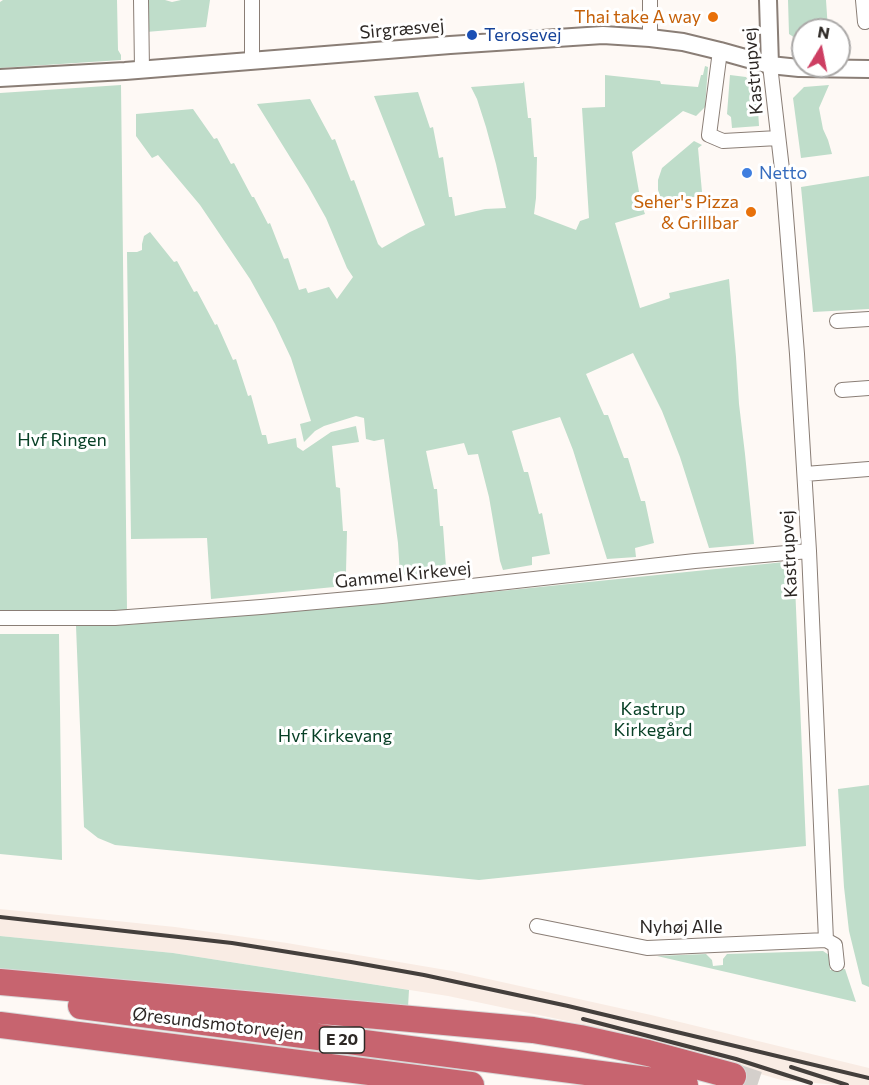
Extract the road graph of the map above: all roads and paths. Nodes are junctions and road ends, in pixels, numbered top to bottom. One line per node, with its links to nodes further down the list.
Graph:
1 (141, 0): 11 (street)
2 (252, 0): 9 (street)
3 (650, 0): 7 (street)
4 (768, 0): 10 (street, Kastrupvej)
5 (863, 0): 6 (street)
6 (865, 22)
7 (650, 38): 8 (street, Sirgræsvej); 9 (street, Sirgræsvej)
8 (720, 51): 10 (street, Sirgræsvej); 14 (street, Kastrupvej)
9 (252, 60): 11 (street, Sirgræsvej)
10 (770, 65): 12 (street, Sirgræsvej); 14 (street, Kastrupvej)
11 (142, 69): 13 (street, Sirgræsvej)
12 (869, 69)
13 (0, 78)
14 (778, 138): 20 (street, Kastrupvej)
15 (869, 319): 16 (street)
16 (837, 321)
17 (869, 388): 18 (street)
18 (842, 390)
19 (869, 469): 20 (street)
20 (805, 474): 21 (street, Kastrupvej)
21 (809, 551): 22 (street, Gammel Kirkevej); 24 (street, Kastrupvej)
22 (0, 618)
23 (537, 926): 24 (street, Nyhøj Alle)
24 (826, 940): 25 (street, Kastrupvej)
25 (837, 964)
26 (0, 982): 29 (highway)
27 (0, 996): 33 (highway, Øresundsmotorvejen / E 20)
28 (0, 1025): 30 (highway, Øresundsmotorvejen / E 20)
29 (733, 1076)
30 (405, 1077): 31 (highway); 32 (highway, Øresundsmotorvejen / E 20)
31 (440, 1085)
32 (471, 1085)
33 (685, 1085)

